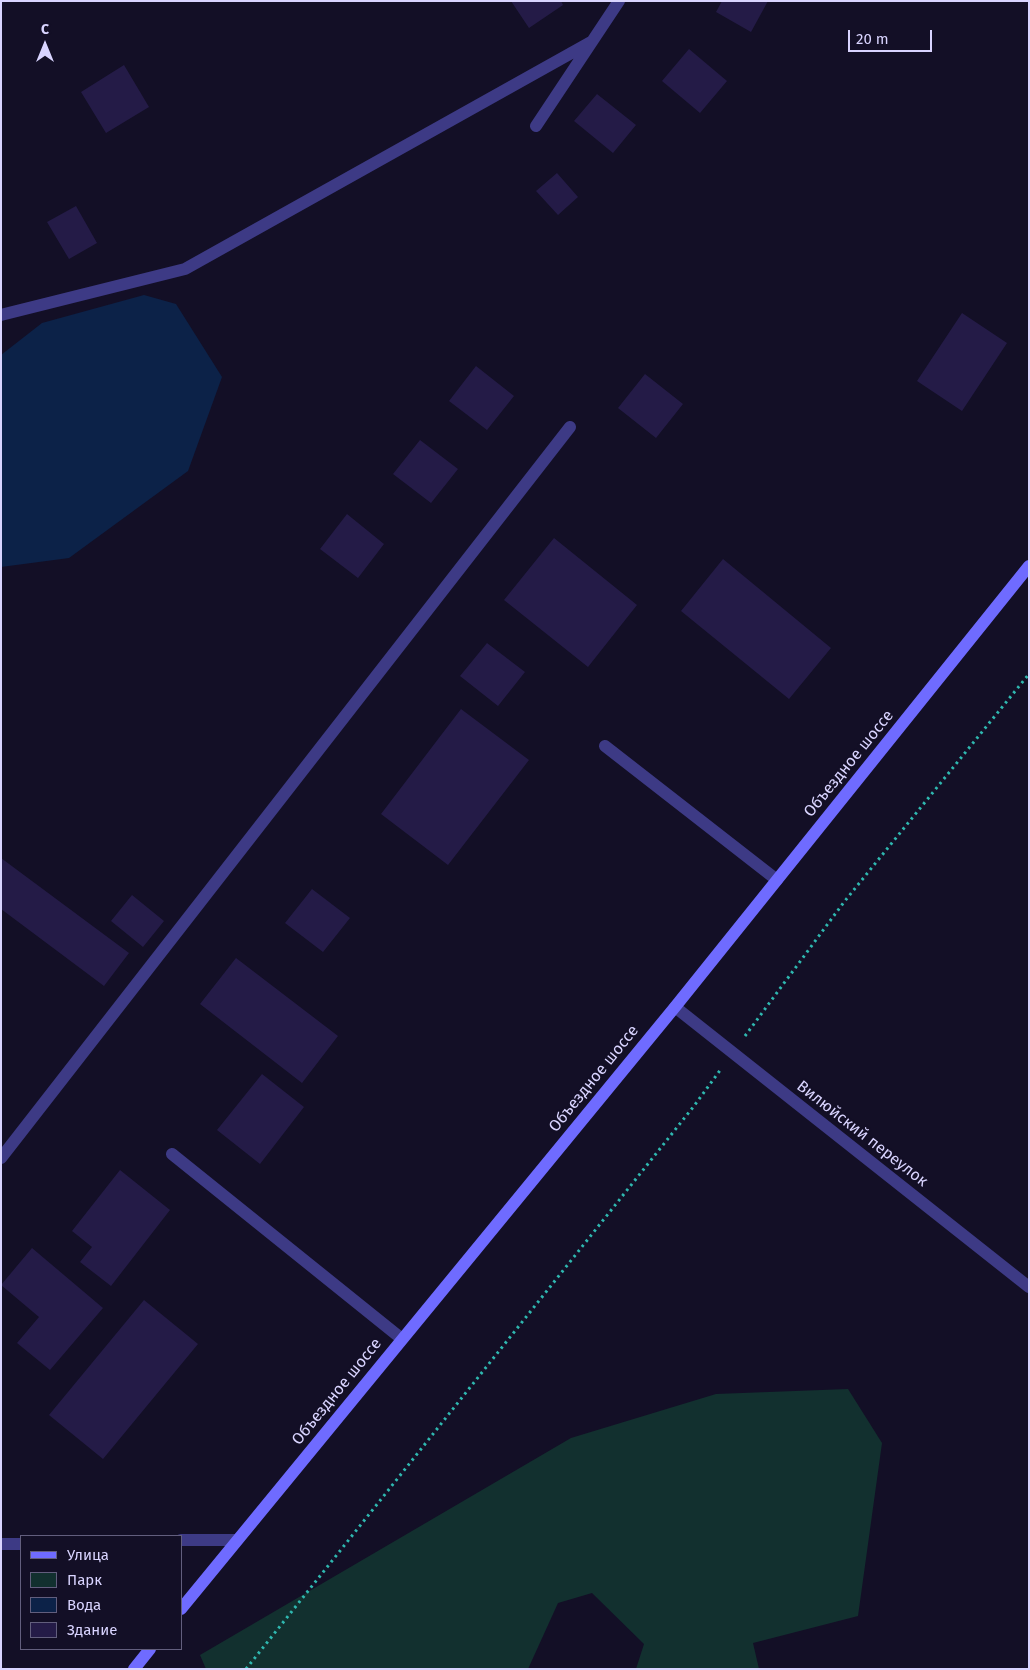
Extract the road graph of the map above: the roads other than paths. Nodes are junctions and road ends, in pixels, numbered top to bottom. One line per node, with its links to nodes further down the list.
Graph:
1 (619, 1): 2 (street)
2 (592, 42): 3 (street); 4 (street)
3 (536, 126)
4 (1, 315)
5 (570, 427): 11 (street)
6 (1029, 566): 8 (main road, Объездное шоссе)
7 (605, 746): 8 (street)
8 (777, 880): 9 (main road, Объездное шоссе)
9 (675, 1007): 12 (street, Вилюйский переулок); 13 (main road, Объездное шоссе)
10 (172, 1154): 13 (street)
11 (1, 1158)
12 (1029, 1287)
13 (402, 1339): 15 (main road, Объездное шоссе)
14 (182, 1540): 15 (street)
15 (237, 1540): 18 (main road, Объездное шоссе)
16 (1, 1544): 17 (street)
17 (20, 1544)
18 (182, 1608)
19 (149, 1650): 20 (main road)
20 (134, 1669)

